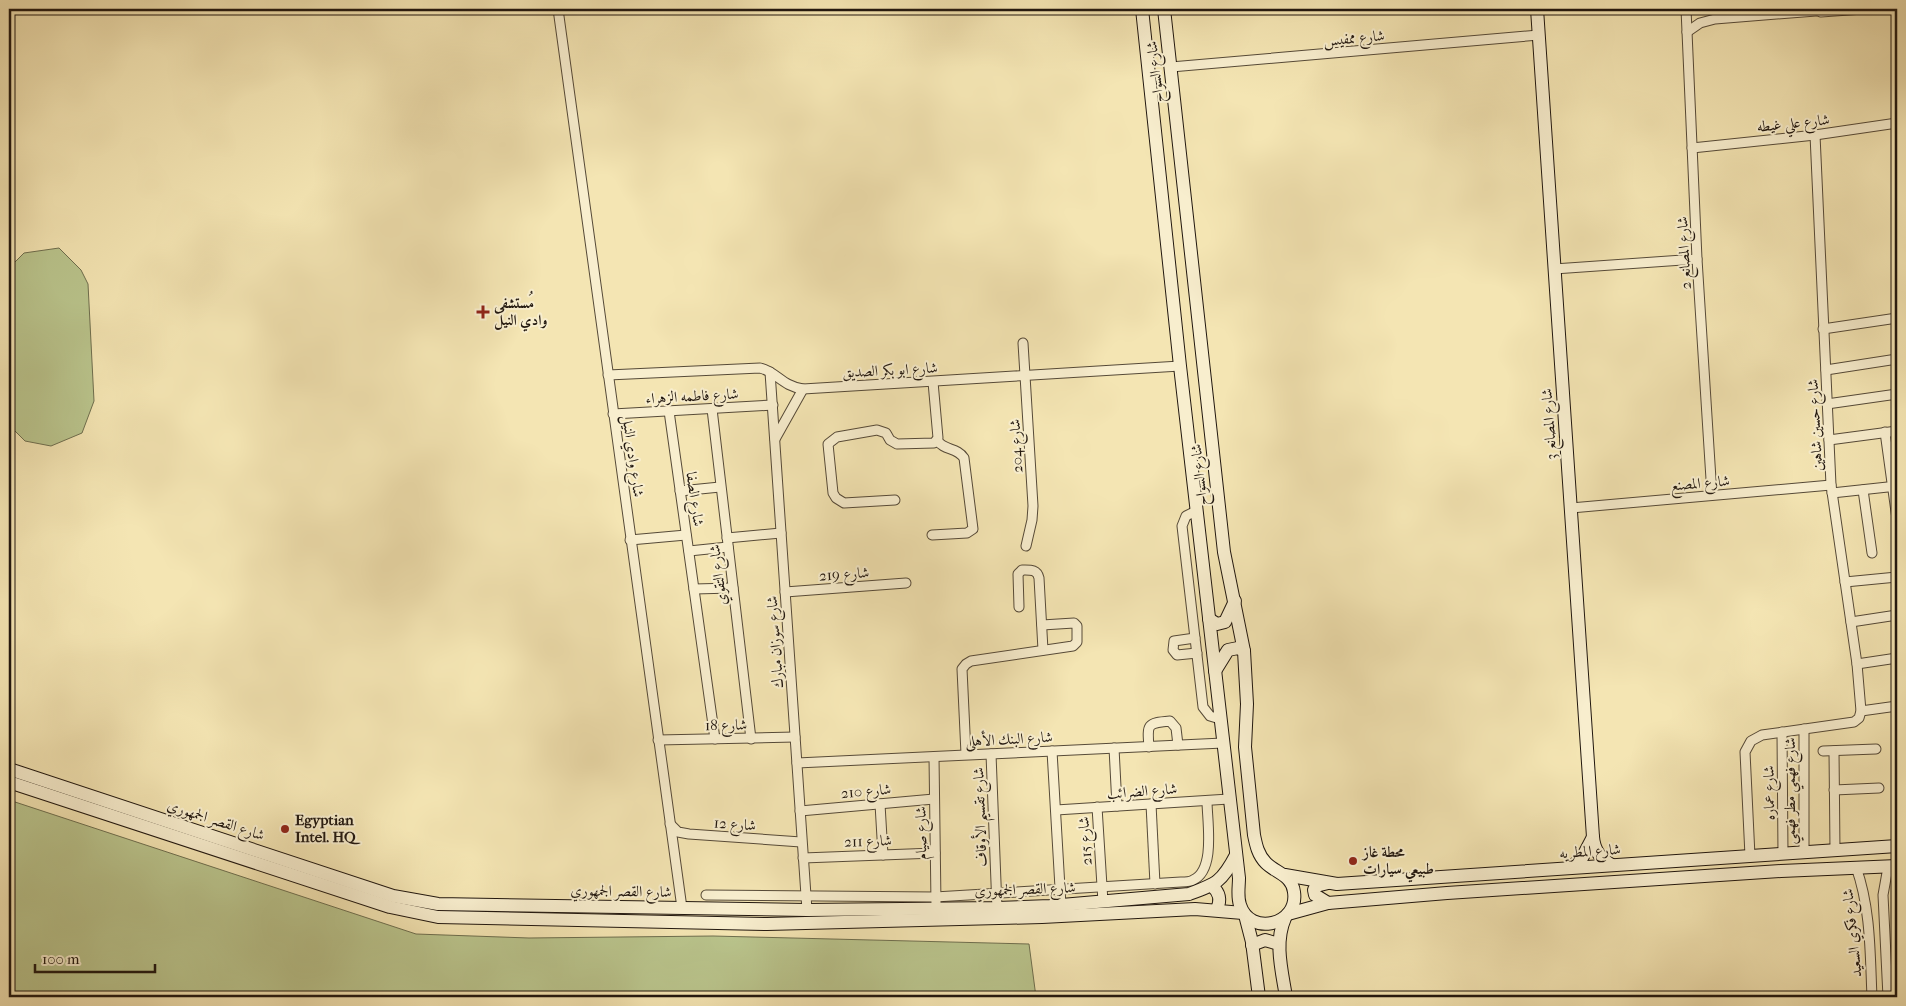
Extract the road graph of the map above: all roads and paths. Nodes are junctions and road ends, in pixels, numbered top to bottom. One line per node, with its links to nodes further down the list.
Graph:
1 (558, 9): 27 (street, شارع وادي النيل)
2 (1142, 9): 12 (main road, شارع السواح)
3 (1164, 9): 9 (main road, شارع السواح)
4 (1538, 9): 11 (main road, شارع المصانع 3)
5 (1686, 9): 10 (street, شارع المصانع 2)
6 (1853, 9): 7 (street); 8 (street)
7 (1863, 9)
8 (1814, 10): 10 (street)
9 (1166, 22): 12 (main road); 13 (main road, شارع السواح)
10 (1687, 32): 17 (street, شارع المصانع 2)
11 (1539, 35): 13 (street, شارع ممفيس); 19 (main road, شارع المصانع 3)
12 (1145, 36): 14 (main road, شارع السواح)
13 (1171, 67): 14 (main road); 66 (main road, شارع السواح)
14 (1151, 90): 24 (main road, شارع السواح)
15 (1897, 123): 16 (street, شارع علي غيطه)
16 (1815, 135): 17 (street, شارع علي غيطه); 21 (street, شارع حسين شاهين)
17 (1692, 148): 18 (street, شارع المصانع 2)
18 (1697, 258): 19 (street); 47 (street, شارع المصانع 2)
19 (1554, 269): 49 (main road, شارع المصانع 3)
20 (1897, 318): 21 (street)
21 (1823, 329): 25 (street, شارع حسين شاهين)
22 (1023, 343): 28 (street, شارع 204)
23 (1897, 359): 25 (street)
24 (1180, 366): 28 (street, شارع ابو بكر الصديق); 50 (main road, شارع السواح)
25 (1826, 370): 32 (street, شارع حسين شاهين)
26 (770, 372): 27 (street, شارع ابو بكر الصديق); 30 (street, شارع ابو بكر الصديق); 33 (street, شارع سوزان مبارك)
27 (608, 375): 36 (street, شارع وادي النيل)
28 (1026, 376): 29 (street, شارع ابو بكر الصديق); 57 (street, شارع 204)
29 (934, 382): 30 (street, شارع ابو بكر الصديق); 40 (street)
30 (803, 389): 39 (street)
31 (1897, 394): 32 (street)
32 (1827, 404): 41 (street, شارع حسين شاهين)
33 (772, 405): 34 (street, شارع فاطمه الزهراء); 39 (street, شارع سوزان مبارك)
34 (712, 409): 35 (street, شارع فاطمه الزهراء); 43 (street, شارع التقوي)
35 (669, 411): 36 (street, شارع فاطمه الزهراء); 46 (street, شارع الصفا)
36 (613, 414): 55 (street, شارع وادي النيل)
37 (1897, 431): 38 (street)
38 (1885, 432): 41 (street); 42 (street)
39 (775, 439): 52 (street, شارع سوزان مبارك)
40 (937, 440): 48 (street); 53 (street)
41 (1829, 440): 44 (street, شارع حسين شاهين)
42 (1895, 486): 45 (street, شارع المصنع); 51 (street)
43 (720, 487): 46 (street); 56 (street, شارع التقوي)
44 (1832, 489): 45 (street, شارع المصنع); 47 (street, شارع المصنع); 61 (street, شارع حسين شاهين)
45 (1863, 490): 59 (street)
46 (680, 491): 54 (street, شارع الصفا)
47 (1712, 496): 49 (street, شارع المصنع)
48 (895, 500)
49 (1571, 508): 114 (main road, شارع المصانع 3)
50 (1196, 510): 69 (main road, شارع السواح); 72 (street)
51 (1897, 519)
52 (781, 533): 56 (street); 65 (street, شارع سوزان مبارك)
53 (932, 534)
54 (686, 535): 55 (street); 58 (street, شارع الصفا)
55 (630, 540): 87 (street, شارع وادي النيل)
56 (728, 542): 58 (street); 63 (street, شارع التقوي)
57 (1026, 546)
58 (689, 551): 64 (street, شارع الصفا)
59 (1872, 553)
60 (1897, 577): 61 (street)
61 (1845, 582): 70 (street, شارع حسين شاهين)
62 (906, 583): 65 (street, شارع 219)
63 (733, 588): 64 (street); 85 (street, شارع التقوي)
64 (694, 590): 86 (street, شارع الصفا)
65 (785, 592): 84 (street, شارع سوزان مبارك)
66 (1234, 601): 69 (main road); 74 (main road, شارع السواح)
67 (1019, 607): 71 (street)
68 (1897, 615): 70 (street)
69 (1209, 618): 78 (main road, شارع السواح)
70 (1851, 622): 77 (street, شارع حسين شاهين)
71 (1042, 625): 73 (street); 73 (street)
72 (1195, 638): 75 (street); 75 (street)
73 (1044, 650): 96 (street)
74 (1244, 651): 78 (main road); 133 (main road, شارع السواح)
75 (1197, 653): 81 (street)
76 (1897, 658): 77 (street)
77 (1857, 664): 80 (street, شارع حسين شاهين)
78 (1215, 671): 81 (main road, شارع السواح)
79 (1897, 706): 80 (street)
80 (1861, 711): 82 (street)
81 (1220, 719): 88 (main road, شارع السواح)
82 (1804, 729): 83 (street); 120 (street, شارع فهمي مطر فهمي)
83 (1782, 732): 122 (street, شارع عماره); 124 (street)
84 (795, 737): 85 (street, شارع 18); 99 (street, شارع سوزان مبارك)
85 (752, 738): 86 (street, شارع 18)
86 (715, 739): 87 (street, شارع 18)
87 (658, 740): 113 (street, شارع وادي النيل)
88 (1223, 743): 89 (street, شارع البنك الأهلى); 105 (main road, شارع السواح)
89 (1178, 745): 90 (street, شارع البنك الأهلى); 90 (street)
90 (1149, 747): 91 (street, شارع البنك الأهلى)
91 (1114, 748): 94 (street, شارع البنك الأهلى); 109 (street)
92 (1876, 749): 93 (street)
93 (1834, 750): 95 (street); 103 (street)
94 (1052, 751): 97 (street, شارع البنك الأهلى); 111 (street)
95 (1823, 751)
96 (966, 754): 97 (street, شارع البنك الأهلى); 98 (street, شارع البنك الأهلى)
97 (991, 754): 139 (street, شارع تقسيم الأوقاف)
98 (934, 757): 99 (street, شارع البنك الأهلى); 104 (street, شارع صيام)
99 (797, 763): 112 (street, شارع سوزان مبارك)
100 (9, 769): 127 (main road, شارع القصر الجمهوري)
101 (9, 782): 127 (main road, شارع القصر الجمهوري)
102 (1879, 788): 103 (street)
103 (1834, 790): 118 (street)
104 (934, 799): 107 (street, شارع 210); 119 (street, شارع صيام)
105 (1229, 799): 106 (street, شارع الضرائب); 123 (main road, شارع السواح)
106 (1207, 801): 108 (street, شارع الضرائب); 135 (street)
107 (880, 804): 112 (street, شارع 210); 121 (street)
108 (1151, 804): 109 (street, شارع الضرائب); 135 (street)
109 (1117, 806): 110 (street, شارع الضرائب)
110 (1097, 808): 111 (street, شارع الضرائب); 137 (street, شارع 215)
111 (1056, 810): 138 (street)
112 (800, 811): 115 (street, شارع سوزان مبارك)
113 (670, 824): 115 (street, شارع 12); 146 (street, شارع وادي النيل)
114 (1593, 837): 128 (main road, شارع المصانع 3); 131 (main road)
115 (801, 842): 126 (street, شارع سوزان مبارك)
116 (1897, 846): 117 (main road, شارع المطريه)
117 (1859, 848): 118 (main road, شارع المطريه); 125 (main road)
118 (1835, 850): 120 (main road, شارع المطريه)
119 (935, 852): 121 (street, شارع 211); 143 (street, شارع صيام)
120 (1804, 852): 122 (main road, شارع المطريه)
121 (883, 854): 126 (street, شارع 211)
122 (1783, 854): 124 (main road, شارع المطريه)
123 (1236, 855): 136 (main road); 150 (main road, شارع السواح)
124 (1750, 856): 128 (main road, شارع المطريه)
125 (1897, 856)
126 (803, 858): 141 (street, شارع سوزان مبارك)
127 (273, 862): 132 (main road, شارع القصر الجمهوري)
128 (1612, 866): 131 (main road, شارع المطريه)
129 (1856, 867): 130 (main road); 144 (main road); 156 (street, شارع فكري السعيد)
130 (1893, 867): 157 (street, شارع فكري السعيد)
131 (1570, 868): 134 (main road, شارع المطريه)
132 (294, 869): 146 (main road, شارع القصر الجمهوري); 148 (main road, شارع القصر الجمهوري)
133 (1285, 875): 134 (main road, شارع المطريه); 151 (main road)
134 (1331, 883): 144 (main road)
135 (1155, 884): 137 (street)
136 (1212, 886): 142 (main road, شارع القصر الجمهوري); 148 (main road)
137 (1102, 888): 138 (street); 142 (street, شارع 215)
138 (1060, 890): 139 (street); 145 (street)
139 (997, 894): 143 (street); 147 (street, شارع تقسيم الأوقاف)
140 (706, 895): 141 (street)
141 (806, 896): 143 (street); 149 (street, شارع سوزان مبارك)
142 (1103, 902): 145 (main road, شارع القصر الجمهوري)
143 (936, 903): 147 (main road, شارع القصر الجمهوري); 149 (main road, شارع القصر الجمهوري)
144 (1328, 903): 151 (main road)
145 (1061, 905): 147 (main road, شارع القصر الجمهوري)
146 (682, 908): 149 (main road, شارع القصر الجمهوري)
147 (997, 908)
148 (1217, 909): 150 (main road, شارع القصر الجمهوري)
149 (807, 910)
150 (1244, 914): 151 (main road); 153 (main road, شارع السواح)
151 (1287, 916): 152 (main road)
152 (1279, 944): 153 (main road); 155 (main road)
153 (1252, 945): 154 (main road, شارع السواح)
154 (1259, 997)
155 (1286, 997)
156 (1872, 997)
157 (1888, 997)

